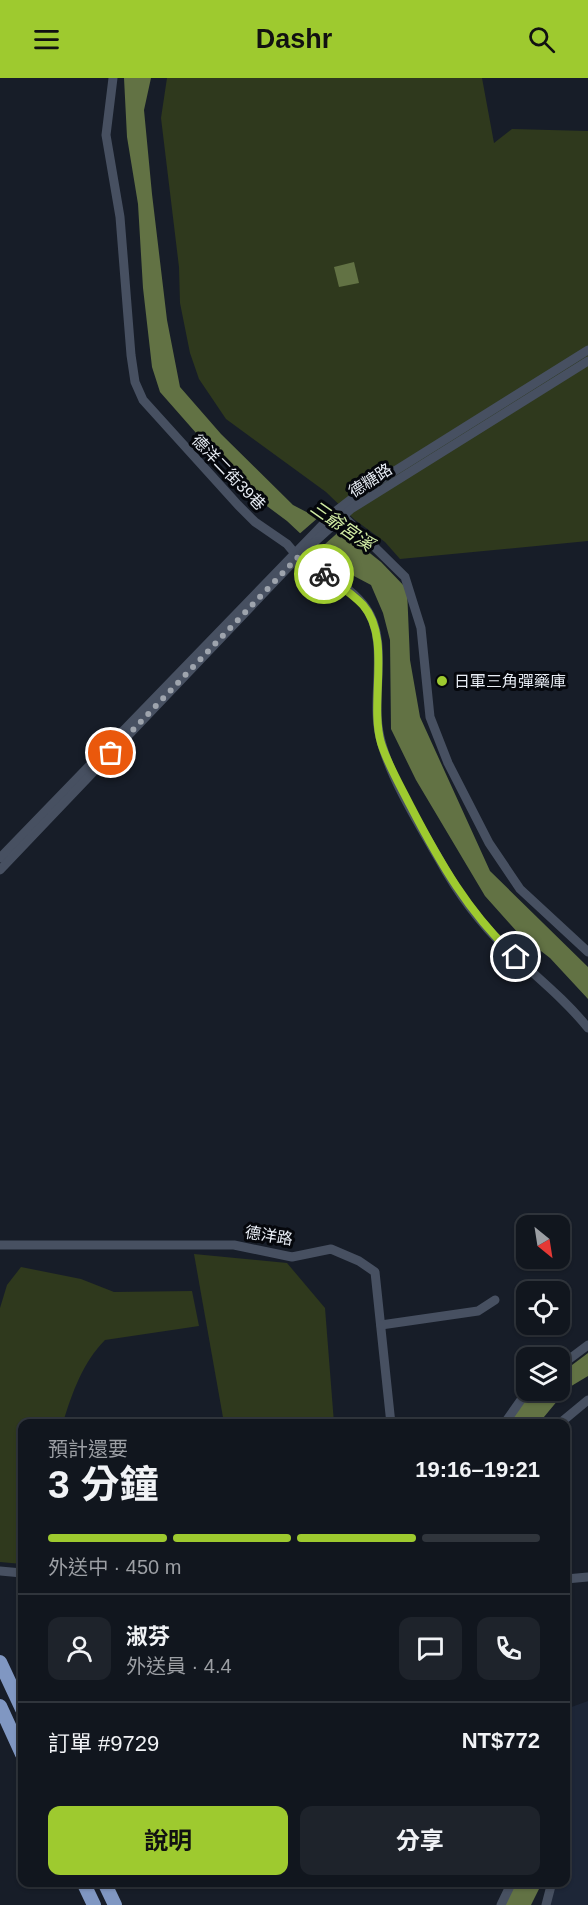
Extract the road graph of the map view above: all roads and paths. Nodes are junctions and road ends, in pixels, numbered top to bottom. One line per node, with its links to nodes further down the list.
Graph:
1 (113, 78): 5 (street, 德洋二街39巷)
2 (588, 350): 4 (street, 德糖路)
3 (588, 361): 4 (street, 德糖路)
4 (338, 515): 5 (street, 德糖路); 8 (street)
5 (298, 553): 6 (street, 德糖路); 7 (street, 德糖路); 9 (street, 德洋二街39巷)
6 (0, 858)
7 (0, 870)
8 (588, 952)
9 (588, 1028)
10 (0, 1245): 12 (street, 德洋路)
11 (495, 1300): 12 (street)
12 (381, 1325): 17 (street, 德洋路)
13 (588, 1345): 14 (street)
14 (570, 1358)
15 (588, 1400): 19 (street)
16 (520, 1401): 18 (street)
17 (390, 1419)
18 (508, 1419)
19 (565, 1419)
20 (0, 1571): 21 (street)
21 (18, 1573)
22 (588, 1577): 23 (street)
23 (570, 1579)
24 (0, 1662): 25 (highway)
25 (18, 1700)
26 (0, 1706): 27 (highway)
27 (18, 1745)
28 (85, 1887): 32 (highway)
29 (106, 1887): 33 (highway)
30 (510, 1887): 34 (street)
31 (551, 1887): 35 (street)
32 (94, 1905)
33 (115, 1905)
34 (501, 1905)
35 (546, 1905)

